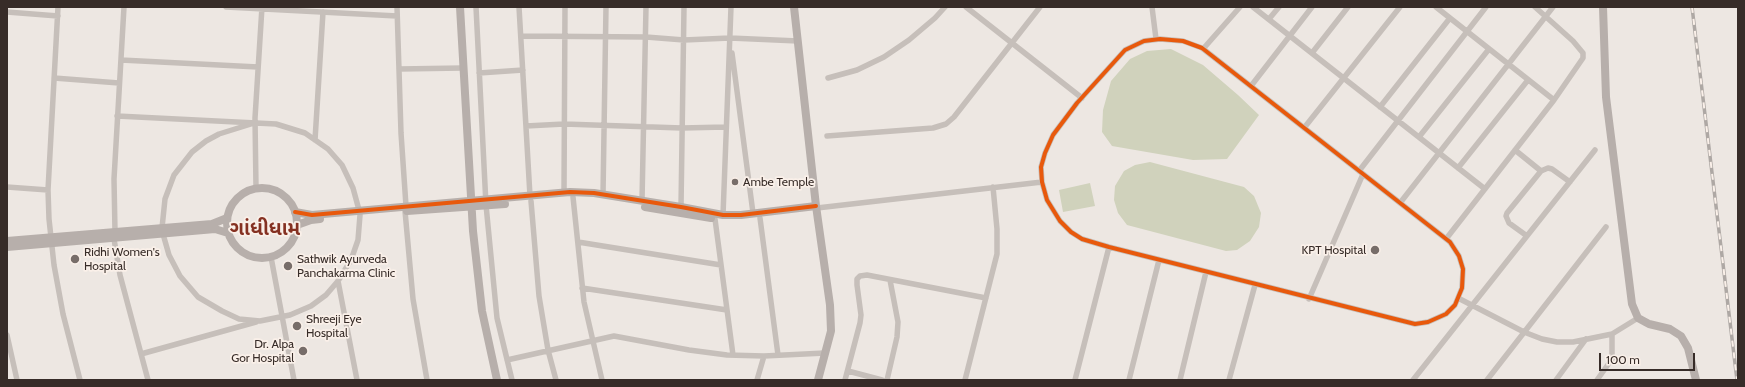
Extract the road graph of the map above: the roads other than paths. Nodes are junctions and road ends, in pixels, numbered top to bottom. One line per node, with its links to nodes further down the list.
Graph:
1 (58, 7): 32 (street)
2 (124, 7): 51 (street)
3 (226, 7): 28 (street)
4 (397, 7): 33 (street)
5 (460, 7): 54 (street)
6 (476, 7): 57 (street)
7 (519, 7): 38 (street)
8 (566, 7): 39 (street)
9 (606, 7): 41 (street)
10 (646, 7): 42 (street)
11 (684, 7): 45 (street)
12 (730, 7): 43 (street)
13 (794, 7): 46 (street)
14 (945, 7): 59 (street)
15 (966, 7): 47 (street)
16 (1040, 7): 47 (street)
17 (1152, 7): 44 (street)
18 (1240, 7): 48 (street)
19 (1254, 7): 36 (street)
20 (1279, 7): 36 (street)
21 (1312, 7): 40 (street)
22 (1400, 7): 60 (street)
23 (1436, 7): 35 (street)
24 (1486, 7): 37 (street)
25 (1535, 7): 34 (street)
26 (1554, 7): 34 (street)
27 (1603, 7): 136 (street)
28 (262, 8): 31 (street); 53 (street)
29 (1344, 8): 50 (street)
30 (7, 12): 32 (street)
31 (323, 12): 33 (street); 79 (street)
32 (58, 16): 58 (street)
33 (397, 16): 55 (street)
34 (1547, 17): 52 (street); 65 (street)
35 (1450, 18): 37 (street); 66 (street)
36 (1269, 19): 40 (street)
37 (1467, 32): 49 (street); 68 (street)
38 (520, 36): 39 (street); 56 (street)
39 (564, 36): 41 (street); 70 (street)
40 (1290, 36): 50 (street); 63 (street)
41 (606, 37): 42 (street); 72 (street)
42 (646, 37): 45 (street); 73 (street)
43 (730, 38): 45 (street); 46 (street); 74 (street); 107 (street)
44 (1156, 39): 48 (street); 64 (street)
45 (684, 40): 75 (street)
46 (798, 42): 102 (street)
47 (1012, 43): 64 (street); 77 (street)
48 (1203, 49): 63 (street)
49 (1489, 49): 52 (street); 78 (street)
50 (1312, 53): 60 (street)
51 (120, 60): 53 (street); 62 (street)
52 (1509, 65): 61 (street); 82 (street)
53 (258, 67): 69 (street)
54 (463, 68): 55 (street); 98 (street)
55 (399, 70): 103 (street)
56 (523, 70): 57 (street); 71 (street)
57 (479, 73): 99 (street)
58 (54, 78): 62 (street); 92 (street)
59 (828, 78)
60 (1344, 78): 66 (street); 76 (street)
61 (1528, 80): 65 (street); 83 (street)
62 (119, 83): 67 (street)
63 (1251, 86): 76 (street)
64 (1082, 98): 86 (street)
65 (1554, 100): 80 (street)
66 (1380, 107): 68 (street)
67 (117, 116): 69 (street); 114 (street)
68 (1398, 121): 78 (street); 85 (street)
69 (255, 122): 79 (street); 90 (street); 112 (street)
70 (564, 124): 71 (street); 72 (street); 93 (street)
71 (526, 126): 96 (street)
72 (604, 126): 73 (street); 94 (street)
73 (643, 126): 75 (street); 97 (street)
74 (726, 127): 75 (street); 106 (street)
75 (682, 128): 101 (street)
76 (1304, 128): 85 (street)
77 (827, 136)
78 (1419, 137): 82 (street)
79 (314, 140): 105 (street)
80 (1515, 150): 84 (street); 91 (street)
81 (1596, 150): 87 (street)
82 (1440, 153): 83 (street); 100 (street)
83 (1458, 168): 91 (street)
84 (1541, 171): 87 (street); 115 (street)
85 (1361, 172): 100 (street); 132 (street)
86 (1042, 182): 89 (street); 121 (street)
87 (1570, 182): 115 (street)
88 (7, 187): 92 (street)
89 (993, 187): 102 (street); 130 (street)
90 (256, 188): 104 (street); 108 (street)
91 (1485, 189): 116 (street)
92 (48, 190): 118 (street)
93 (564, 192): 94 (street); 96 (street)
94 (604, 195): 97 (street)
95 (573, 197): 96 (street); 109 (street); 119 (street)
96 (530, 198): 99 (street); 143 (street)
97 (642, 201): 101 (street)
98 (471, 202): 99 (street); 103 (street); 158 (street)
99 (486, 202): 149 (street)
100 (1400, 203): 116 (street)
101 (681, 207): 106 (street)
102 (817, 208): 107 (street); 144 (street)
103 (406, 209): 105 (street); 157 (street)
104 (295, 212): 105 (street); 110 (street)
105 (360, 213): 110 (street); 127 (street)
106 (723, 215): 107 (street)
107 (757, 216): 109 (street); 147 (street)
108 (227, 218): 112 (street); 113 (street)
109 (715, 219): 124 (street)
110 (296, 225): 122 (street)
111 (1606, 227): 138 (street)
112 (163, 231): 113 (street); 114 (street); 137 (street)
113 (228, 234): 122 (street)
114 (114, 235): 118 (street); 145 (street)
115 (1527, 236): 133 (street)
116 (1446, 239): 131 (street)
117 (7, 241): 118 (street)
118 (51, 241): 120 (street); 153 (street)
119 (578, 242): 124 (street); 129 (street)
120 (7, 247)
121 (1109, 247): 123 (street); 168 (street)
122 (271, 257): 135 (street)
123 (1159, 260): 125 (street); 169 (street)
124 (721, 265): 134 (street)
125 (1206, 272): 128 (street); 170 (street)
126 (890, 280): 130 (street); 150 (street); 166 (street)
127 (338, 281): 135 (street); 156 (street)
128 (1255, 285): 132 (street); 171 (street)
129 (582, 288): 134 (street); 142 (street)
130 (986, 298): 167 (street)
131 (1458, 298): 132 (street); 133 (street)
132 (1309, 299)
133 (1472, 305): 138 (street); 172 (street)
134 (727, 310): 146 (street)
135 (282, 317): 137 (street); 155 (street)
136 (1638, 318): 139 (street); 176 (street)
137 (260, 321): 145 (street)
138 (1524, 332): 141 (street); 173 (street)
139 (1612, 334): 141 (street); 175 (street)
140 (7, 335): 151 (street)
141 (1586, 339): 174 (street)
142 (593, 340): 143 (street); 146 (street); 161 (street)
143 (548, 350): 149 (street); 160 (street)
144 (825, 353): 147 (street); 163 (street)
145 (141, 354): 154 (street)
146 (733, 355): 148 (street)
147 (778, 355): 148 (street)
148 (764, 356): 162 (street)
149 (507, 360): 159 (street)
150 (848, 371): 164 (street); 165 (street)
151 (17, 379): 152 (street)
152 (9, 380)
153 (80, 380)
154 (148, 380)
155 (294, 380)
156 (357, 380)
157 (428, 380)
158 (497, 380)
159 (512, 380)
160 (556, 380)
161 (602, 380)
162 (757, 380)
163 (818, 380)
164 (846, 380)
165 (882, 380)
166 (887, 380)
167 (965, 380)
168 (1075, 380)
169 (1130, 380)
170 (1180, 380)
171 (1229, 380)
172 (1413, 380)
173 (1487, 380)
174 (1556, 380)
175 (1597, 380)
176 (1696, 380)

